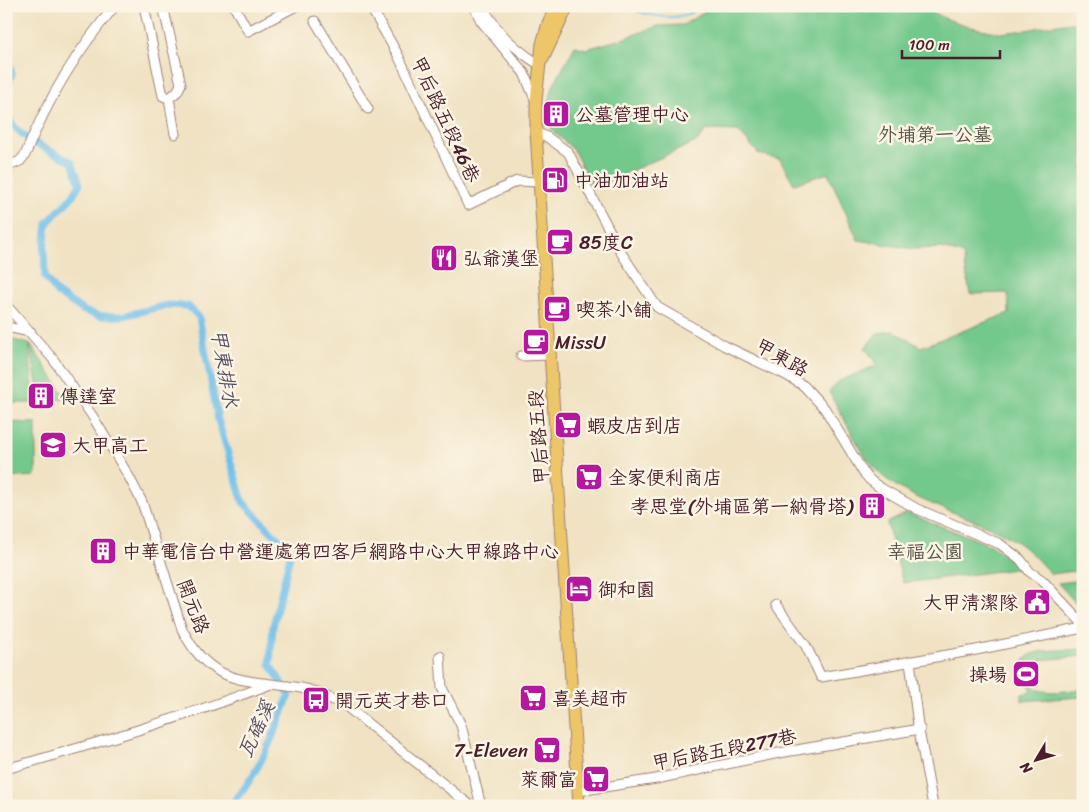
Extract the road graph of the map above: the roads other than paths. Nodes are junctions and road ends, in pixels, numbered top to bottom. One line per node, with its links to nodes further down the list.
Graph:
1 (115, 6): 20 (street)
2 (144, 6): 15 (street)
3 (163, 6): 15 (street)
4 (234, 6): 5 (street)
5 (296, 6)
6 (370, 6): 21 (street, 甲后路五段46巷)
7 (474, 6): 13 (street)
8 (483, 6): 14 (street)
9 (556, 6): 12 (main road)
10 (568, 6): 12 (main road)
11 (315, 21): 17 (street)
12 (546, 45): 14 (main road)
13 (512, 58): 14 (street); 16 (street)
14 (540, 65): 16 (main road, 甲后路五段)
15 (169, 98): 19 (street)
16 (536, 101): 18 (main road, 甲后路五段)
17 (368, 109)
18 (536, 132): 21 (main road, 甲后路五段); 28 (street, 甲東路)
19 (175, 134)
20 (6, 167)
21 (539, 182): 25 (main road, 甲后路五段)
22 (6, 305): 24 (street, 開元路)
23 (6, 327): 24 (street)
24 (31, 332): 32 (street, 開元路)
25 (551, 355): 26 (street); 37 (main road, 甲后路五段)
26 (521, 356)
27 (776, 605): 31 (street)
28 (1083, 624)
29 (1083, 628): 31 (street)
30 (440, 656): 39 (street)
31 (910, 661): 35 (street)
32 (242, 681): 33 (street, 開元路); 34 (street)
33 (274, 686): 34 (street); 38 (street, 開元路)
34 (236, 697): 36 (street)
35 (920, 729): 37 (street, 甲后路五段277巷); 41 (street)
36 (6, 769)
37 (578, 791): 40 (main road, 甲后路五段)
38 (471, 806)
39 (481, 806)
40 (579, 806)
41 (933, 806)

